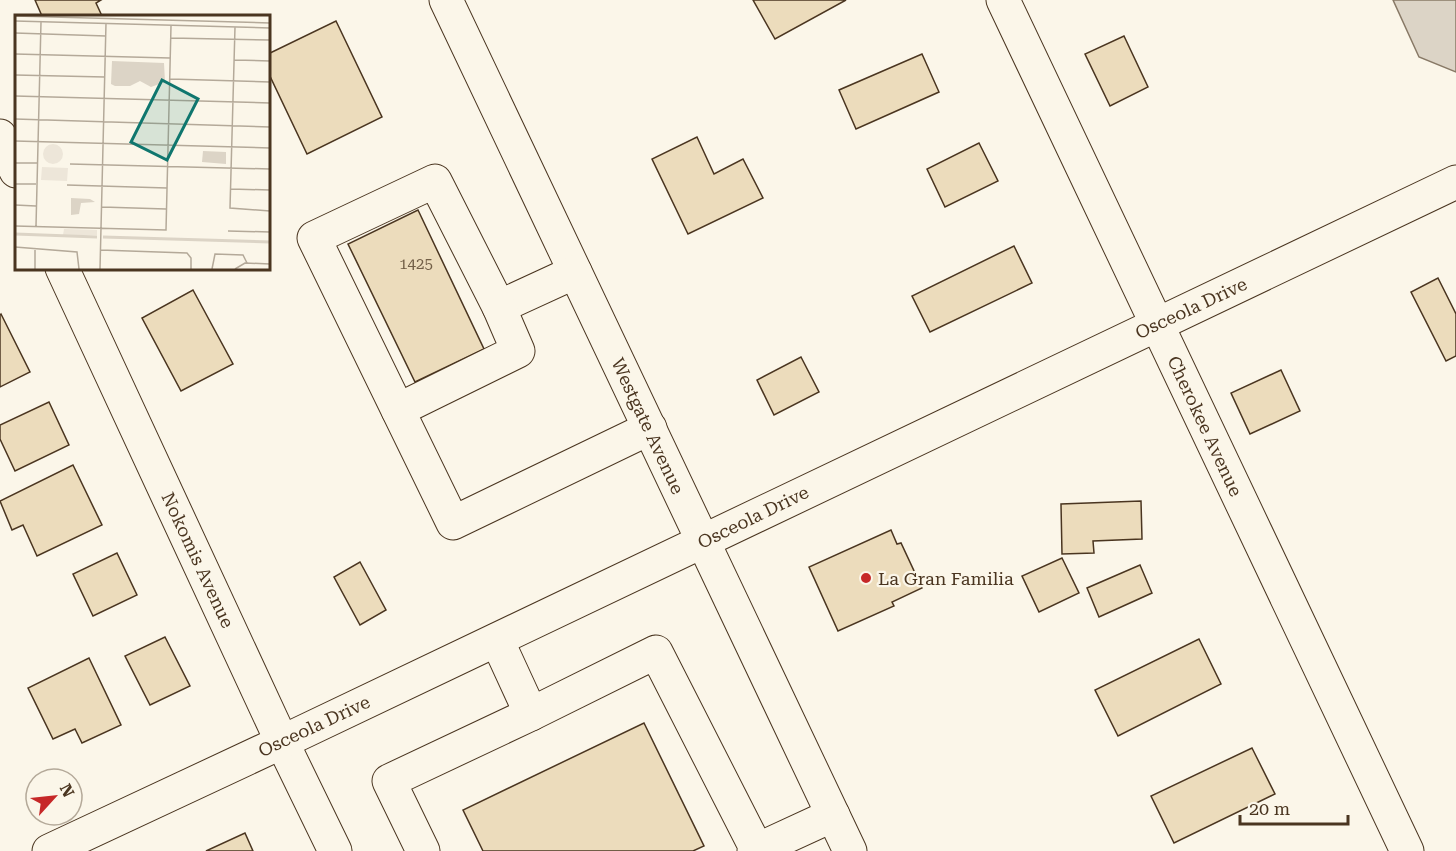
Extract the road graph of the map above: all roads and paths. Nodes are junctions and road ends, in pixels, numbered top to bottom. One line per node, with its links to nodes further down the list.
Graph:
1 (446, 0): 7 (street, Westgate Avenue)
2 (1004, 0): 9 (street, Cherokee Avenue)
3 (0, 136): 4 (street)
4 (15, 169)
5 (1456, 182): 9 (street, Osceola Drive)
6 (63, 270): 15 (street, Nokomis Avenue)
7 (575, 272): 8 (street); 11 (street, Westgate Avenue)
8 (499, 307): 10 (street); 10 (street)
9 (1157, 324): 12 (street, Osceola Drive); 22 (street, Cherokee Avenue)
10 (398, 410): 11 (street)
11 (650, 428): 12 (street, Westgate Avenue)
12 (703, 541): 13 (street, Osceola Drive); 16 (street, Westgate Avenue)
13 (497, 640): 14 (street); 15 (street, Osceola Drive)
14 (531, 714): 17 (street); 20 (street)
15 (282, 742): 18 (street, Osceola Drive); 19 (street, Nokomis Avenue)
16 (833, 815): 17 (street); 21 (street, Westgate Avenue)
17 (755, 850)
18 (49, 851)
19 (335, 851)
20 (423, 851)
21 (850, 851)
22 (1407, 851)

